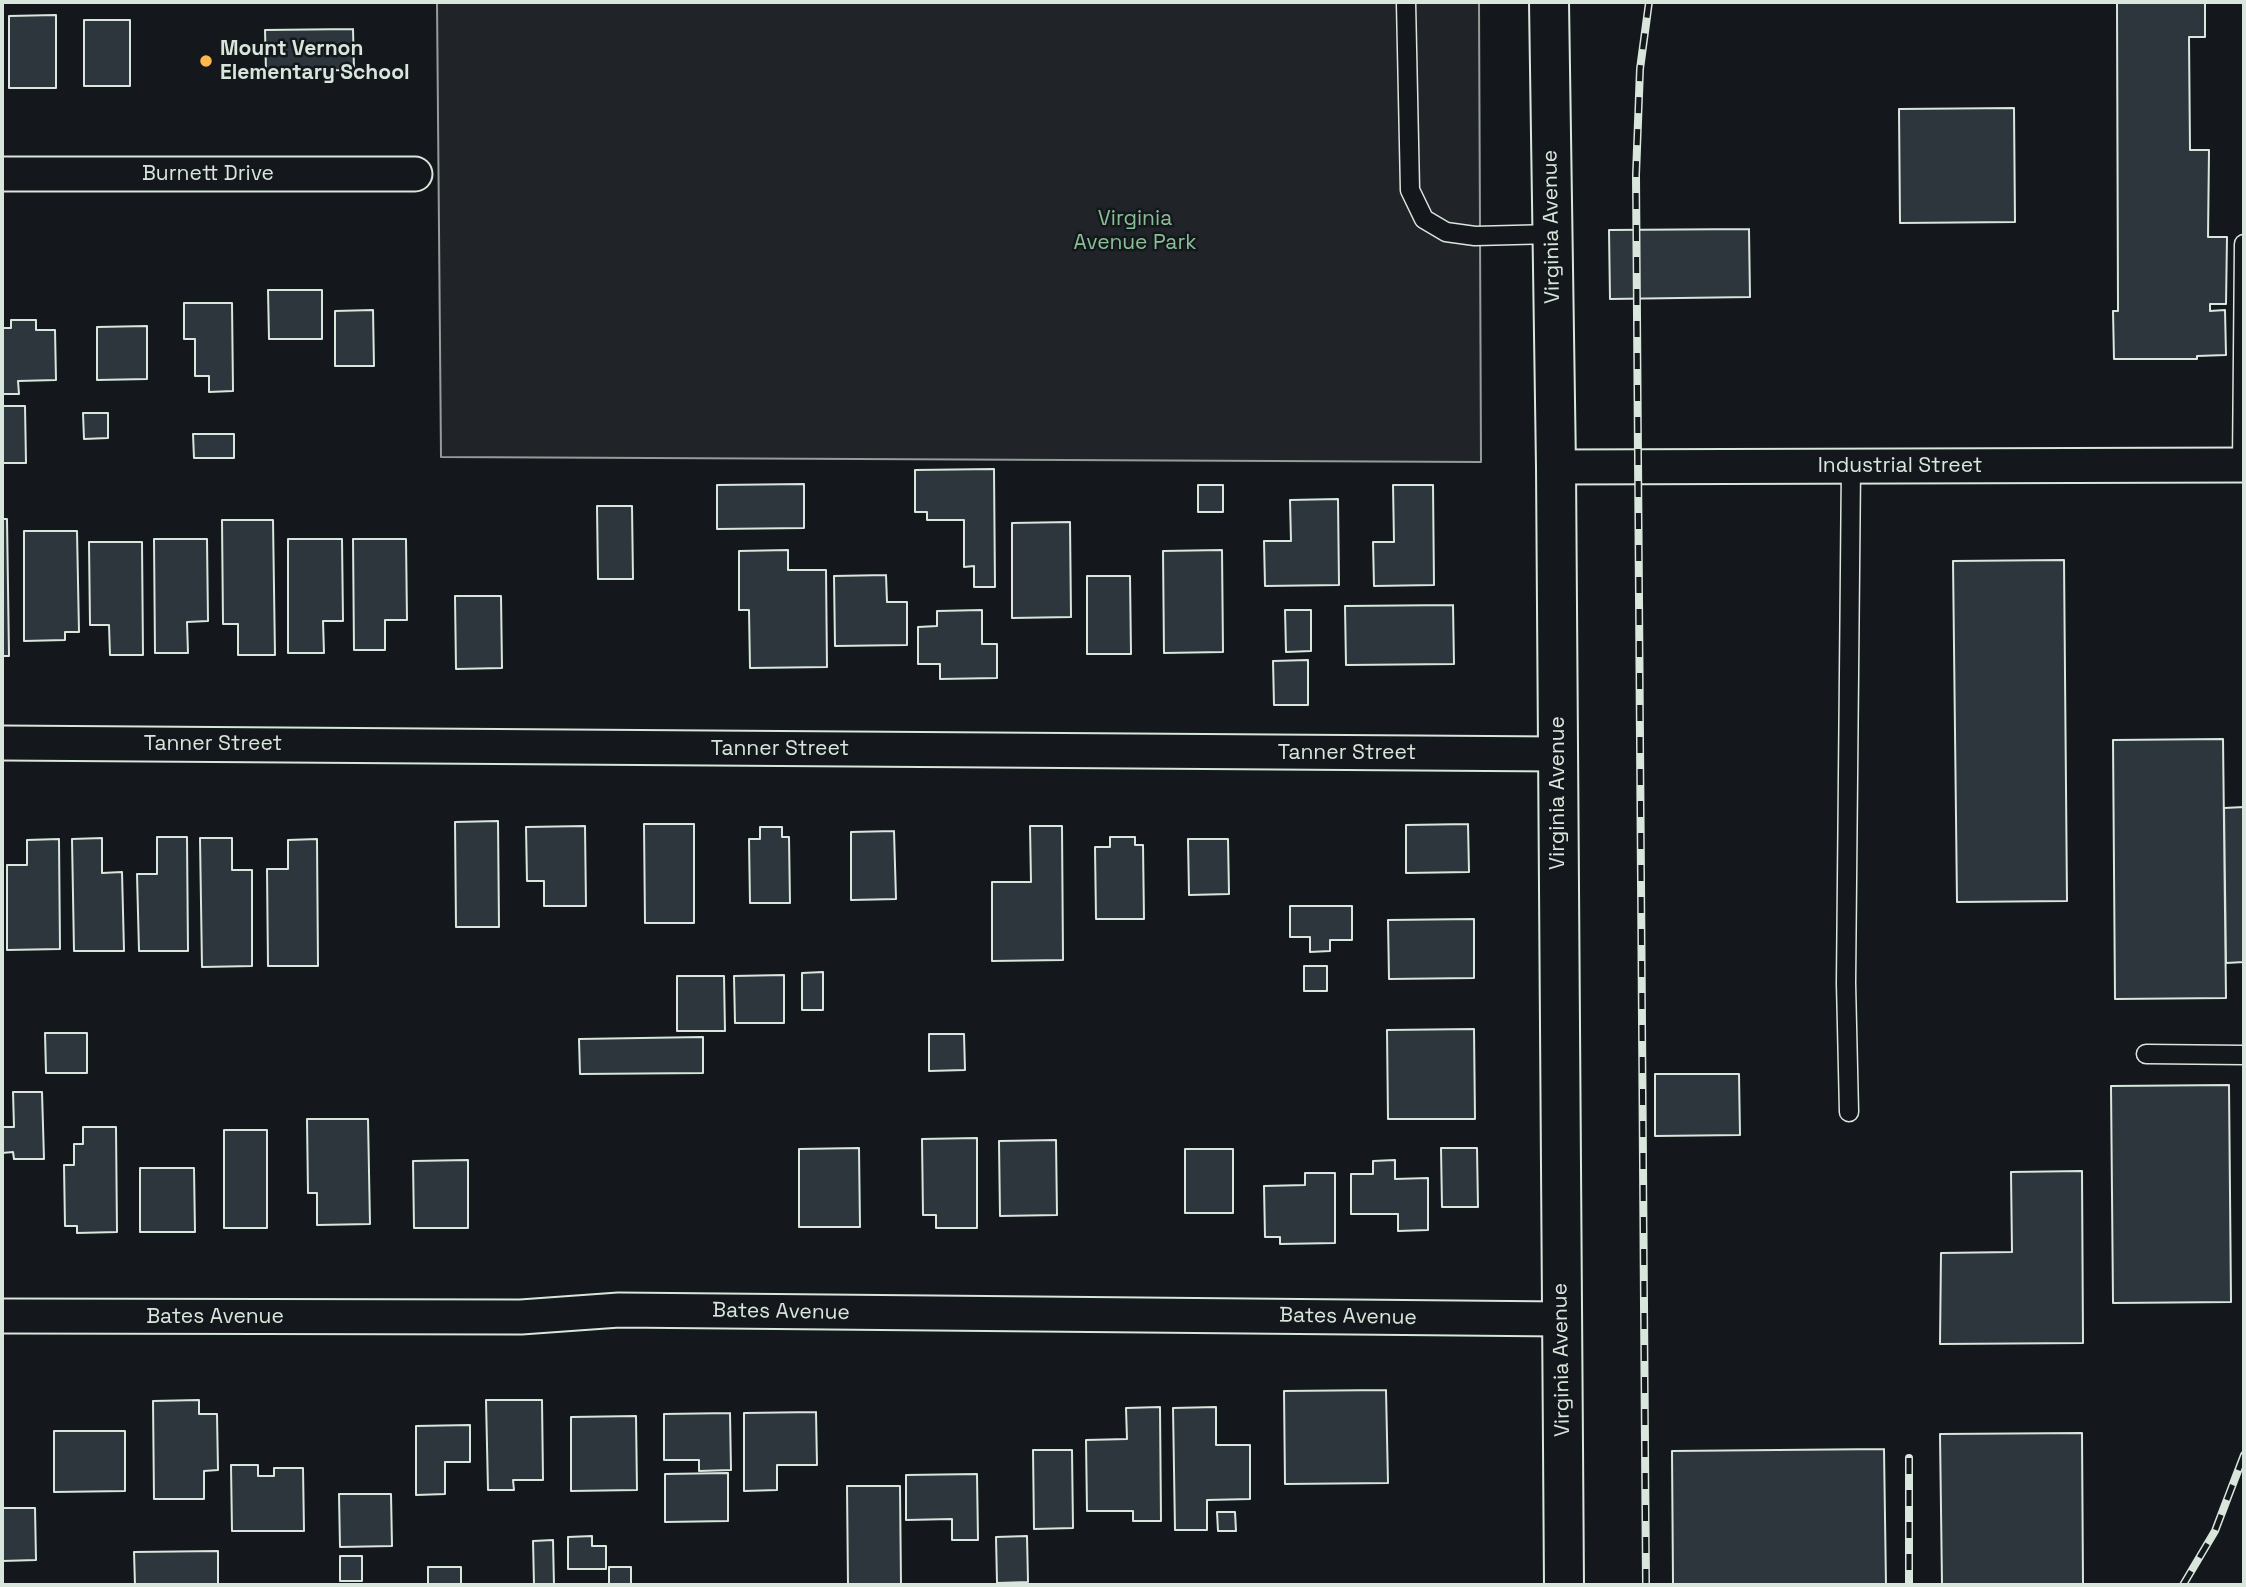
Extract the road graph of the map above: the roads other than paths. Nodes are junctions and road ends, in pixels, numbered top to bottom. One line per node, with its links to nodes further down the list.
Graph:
1 (1406, 2): 5 (lane)
2 (1549, 2): 5 (street, Virginia Avenue)
3 (2, 174): 4 (street, Burnett Drive)
4 (415, 174)
5 (1553, 234): 9 (street, Virginia Avenue)
6 (2244, 244): 7 (lane)
7 (2243, 465): 8 (street, Industrial Street)
8 (1851, 466): 9 (street, Industrial Street); 14 (lane)
9 (1556, 467): 11 (street, Virginia Avenue)
10 (2, 743): 11 (street, Tanner Street)
11 (1558, 754): 16 (street, Virginia Avenue)
12 (2147, 1054): 13 (lane)
13 (2244, 1055)
14 (1849, 1112)
15 (2, 1316): 16 (street, Bates Avenue)
16 (1561, 1319): 17 (street, Virginia Avenue)
17 (1564, 1585)

